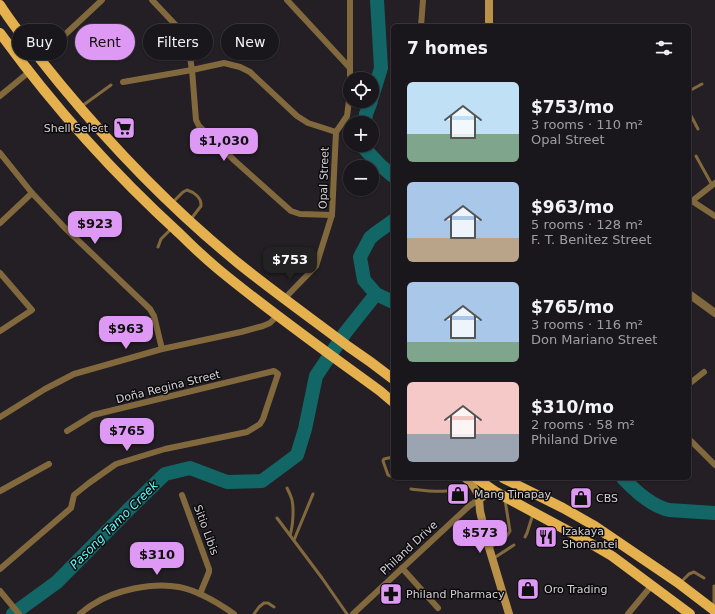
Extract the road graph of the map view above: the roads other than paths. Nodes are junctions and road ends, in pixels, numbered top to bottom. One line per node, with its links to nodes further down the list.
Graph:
1 (102, 0): 12 (street)
2 (152, 0): 9 (street)
3 (287, 0): 16 (street)
4 (350, 0): 16 (street)
5 (423, 0): 10 (street)
6 (489, 0): 11 (main road)
7 (2, 12): 8 (main road)
8 (12, 24)
9 (175, 24)
10 (421, 24)
11 (489, 24)
12 (67, 32)
13 (0, 33): 18 (main road)
14 (41, 60): 25 (main road)
15 (190, 60): 17 (street)
16 (350, 68): 19 (street)
17 (192, 70): 20 (street); 29 (street); 37 (street)
18 (29, 72): 24 (street); 41 (main road)
19 (350, 72)
20 (123, 82)
21 (702, 84): 23 (lane)
22 (111, 85): 25 (lane)
23 (691, 90)
24 (0, 96)
25 (80, 107): 36 (main road)
26 (348, 108): 29 (street, Opal Street)
27 (691, 116): 28 (lane)
28 (698, 129)
29 (336, 132): 37 (street, Opal Street)
30 (0, 153): 33 (street)
31 (696, 156): 32 (lane)
32 (714, 184): 34 (street)
33 (32, 193): 40 (street); 49 (street)
34 (691, 200)
35 (691, 202): 38 (street)
36 (171, 203): 39 (main road); 39 (lane)
37 (332, 215): 45 (street, Opal Street)
38 (715, 216)
39 (189, 220): 45 (main road)
40 (0, 223)
41 (172, 227): 42 (lane); 47 (main road)
42 (158, 247)
43 (0, 273): 48 (street)
44 (691, 295): 46 (street)
45 (284, 299): 51 (main road)
46 (715, 313)
47 (277, 316): 49 (street); 53 (main road)
48 (0, 331)
49 (162, 349): 54 (street)
50 (704, 372): 52 (street)
51 (391, 378)
52 (691, 382)
53 (391, 400)
54 (0, 417)
55 (67, 431): 81 (street, Doña Regina Street)
56 (691, 442): 59 (street)
57 (391, 457): 60 (lane)
58 (49, 464): 65 (street)
59 (715, 465)
60 (391, 476)
61 (470, 480): 64 (lane); 67 (main road); 69 (main road)
62 (507, 480): 75 (main road)
63 (287, 488): 72 (lane)
64 (411, 489)
65 (0, 491)
66 (313, 494): 74 (lane)
67 (500, 494): 69 (main road); 70 (main road); 77 (lane)
68 (182, 495): 87 (street, Sitio Libis)
69 (479, 499): 77 (main road); 80 (street, Philand Drive)
70 (533, 512): 73 (lane); 78 (main road)
71 (277, 518): 72 (lane)
72 (290, 535): 74 (lane)
73 (525, 537)
74 (294, 540): 95 (lane)
75 (620, 543): 78 (main road); 83 (main road)
76 (514, 545): 79 (lane)
77 (489, 549): 79 (main road)
78 (612, 556): 84 (main road)
79 (492, 559): 97 (main road)
80 (402, 568): 89 (street); 96 (street, Philand Drive)
81 (0, 569)
82 (704, 578): 83 (lane)
83 (679, 584): 90 (main road)
84 (652, 585): 98 (street); 99 (main road)
85 (714, 586): 90 (lane)
86 (0, 591): 91 (street)
87 (200, 594): 92 (street); 93 (street)
88 (274, 608): 94 (lane)
89 (438, 608)
90 (714, 610)
91 (19, 614)
92 (80, 614)
93 (234, 614)
94 (254, 614)
95 (347, 614)
96 (354, 614)
97 (509, 614)
98 (628, 614)
99 (690, 614)

